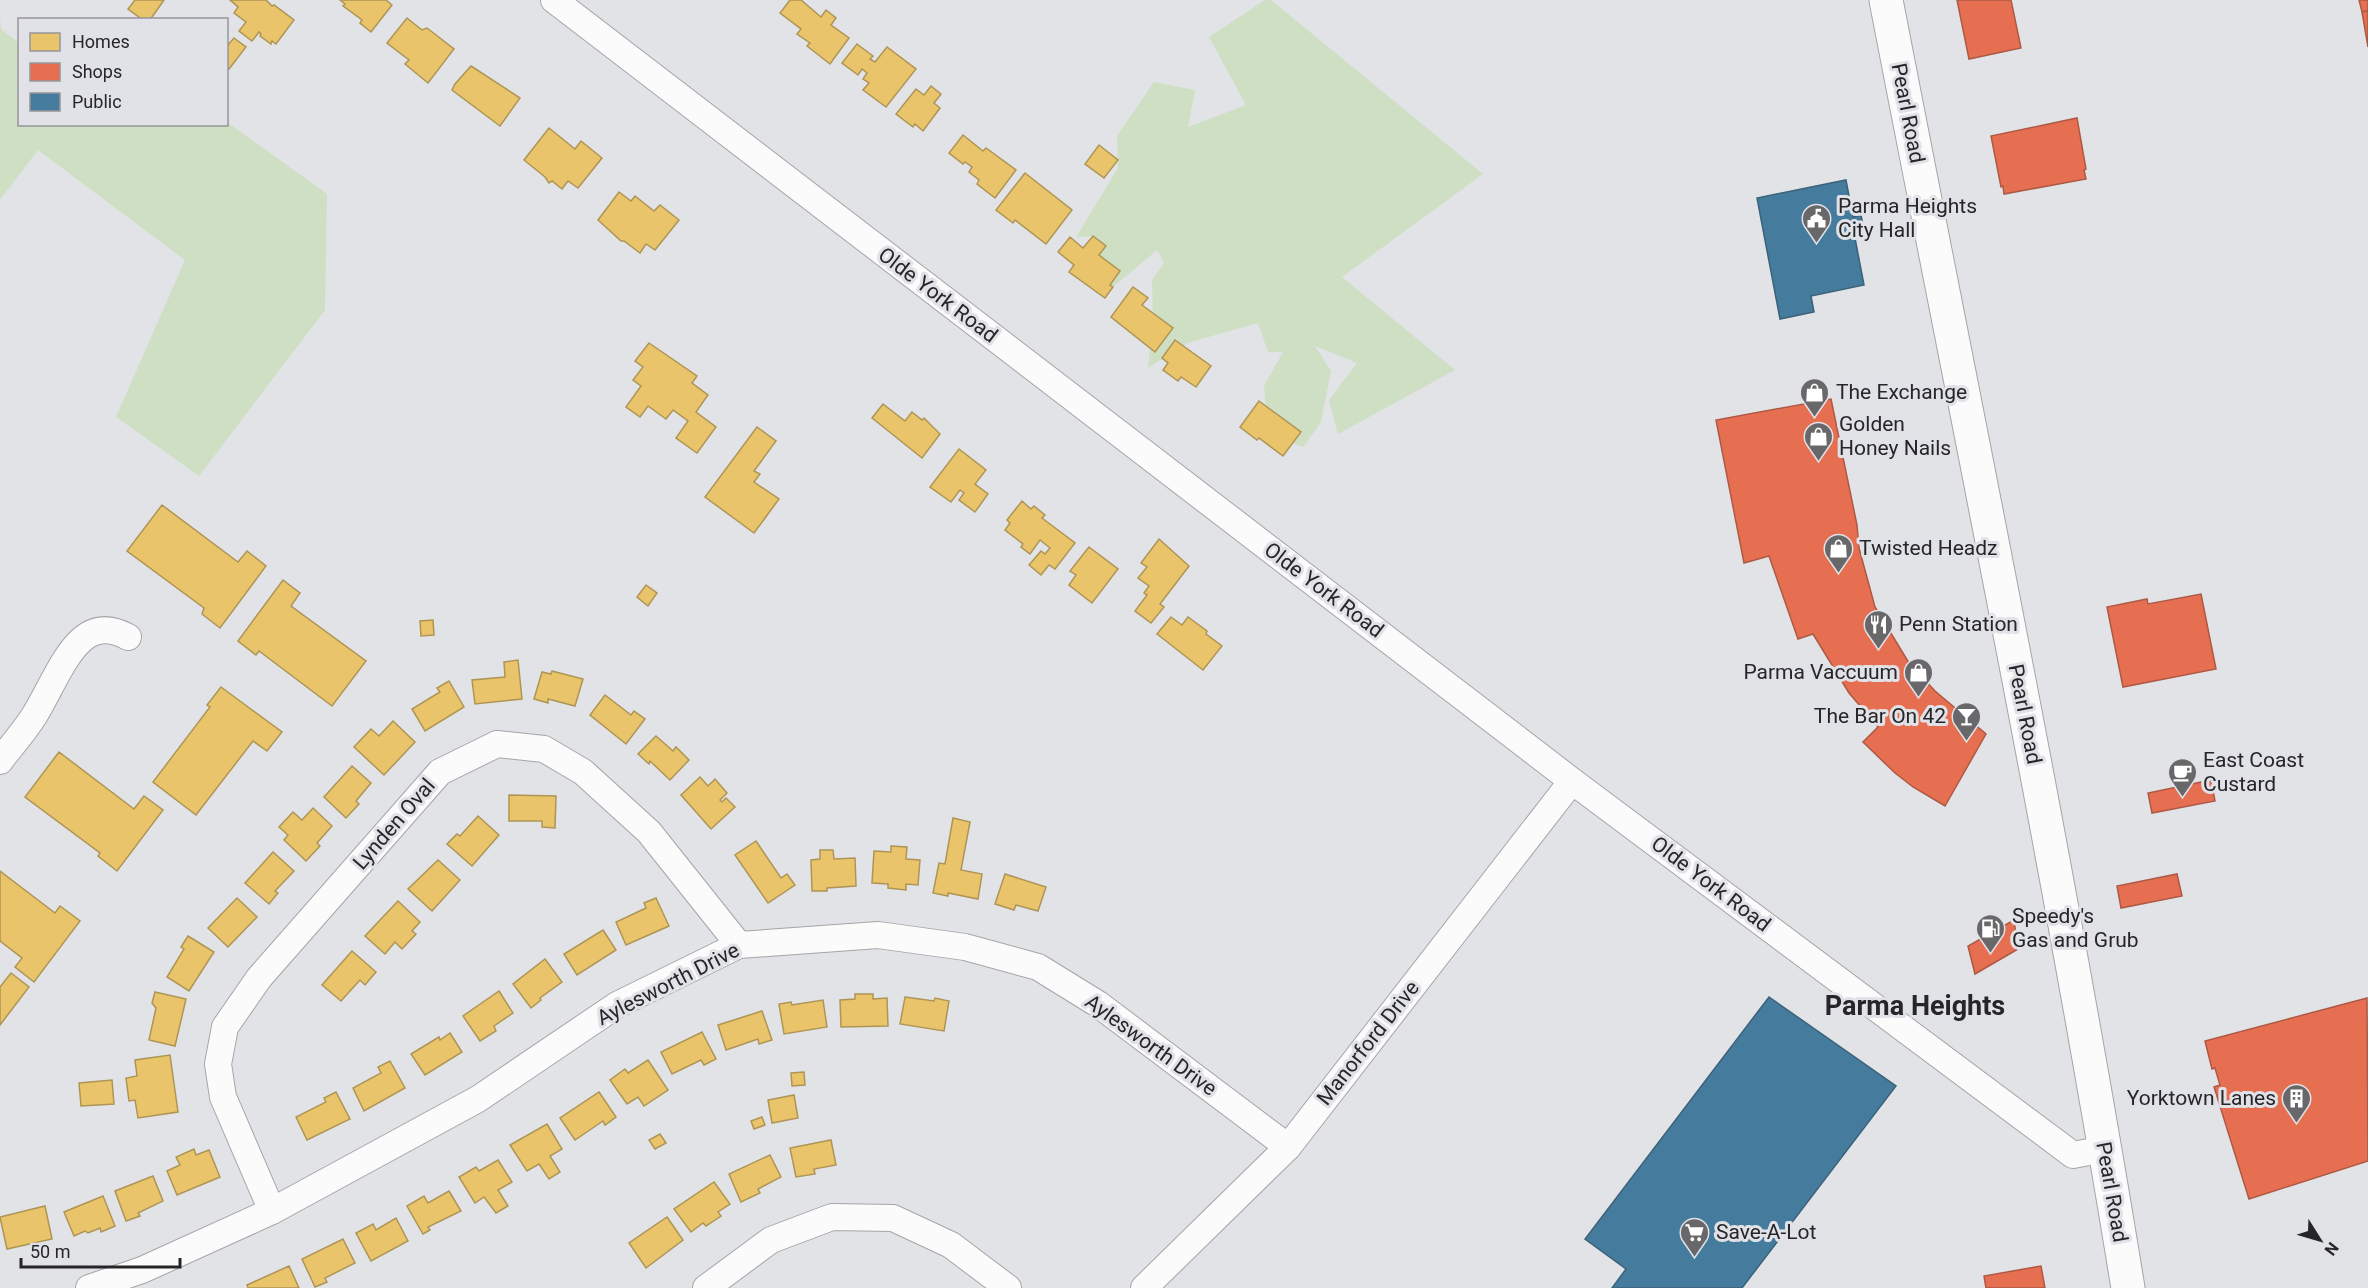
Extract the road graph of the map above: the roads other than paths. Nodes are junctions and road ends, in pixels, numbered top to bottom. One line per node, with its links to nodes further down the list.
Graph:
1 (554, 0): 5 (street, Olde York Road)
2 (1886, 0): 8 (main road, Pearl Road)
3 (128, 637): 4 (street)
4 (0, 761)
5 (1572, 781): 7 (street, Manorford Drive); 8 (street, Olde York Road)
6 (740, 945): 7 (street, Aylesworth Drive); 9 (street, Aylesworth Drive); 9 (street, Lynden Oval)
7 (1288, 1147): 13 (street, Manorford Drive)
8 (2105, 1149): 14 (main road, Pearl Road)
9 (272, 1211): 10 (street, Aylesworth Drive)
10 (88, 1288)
11 (705, 1288): 12 (street)
12 (1008, 1288)
13 (1144, 1288)
14 (2128, 1288)

